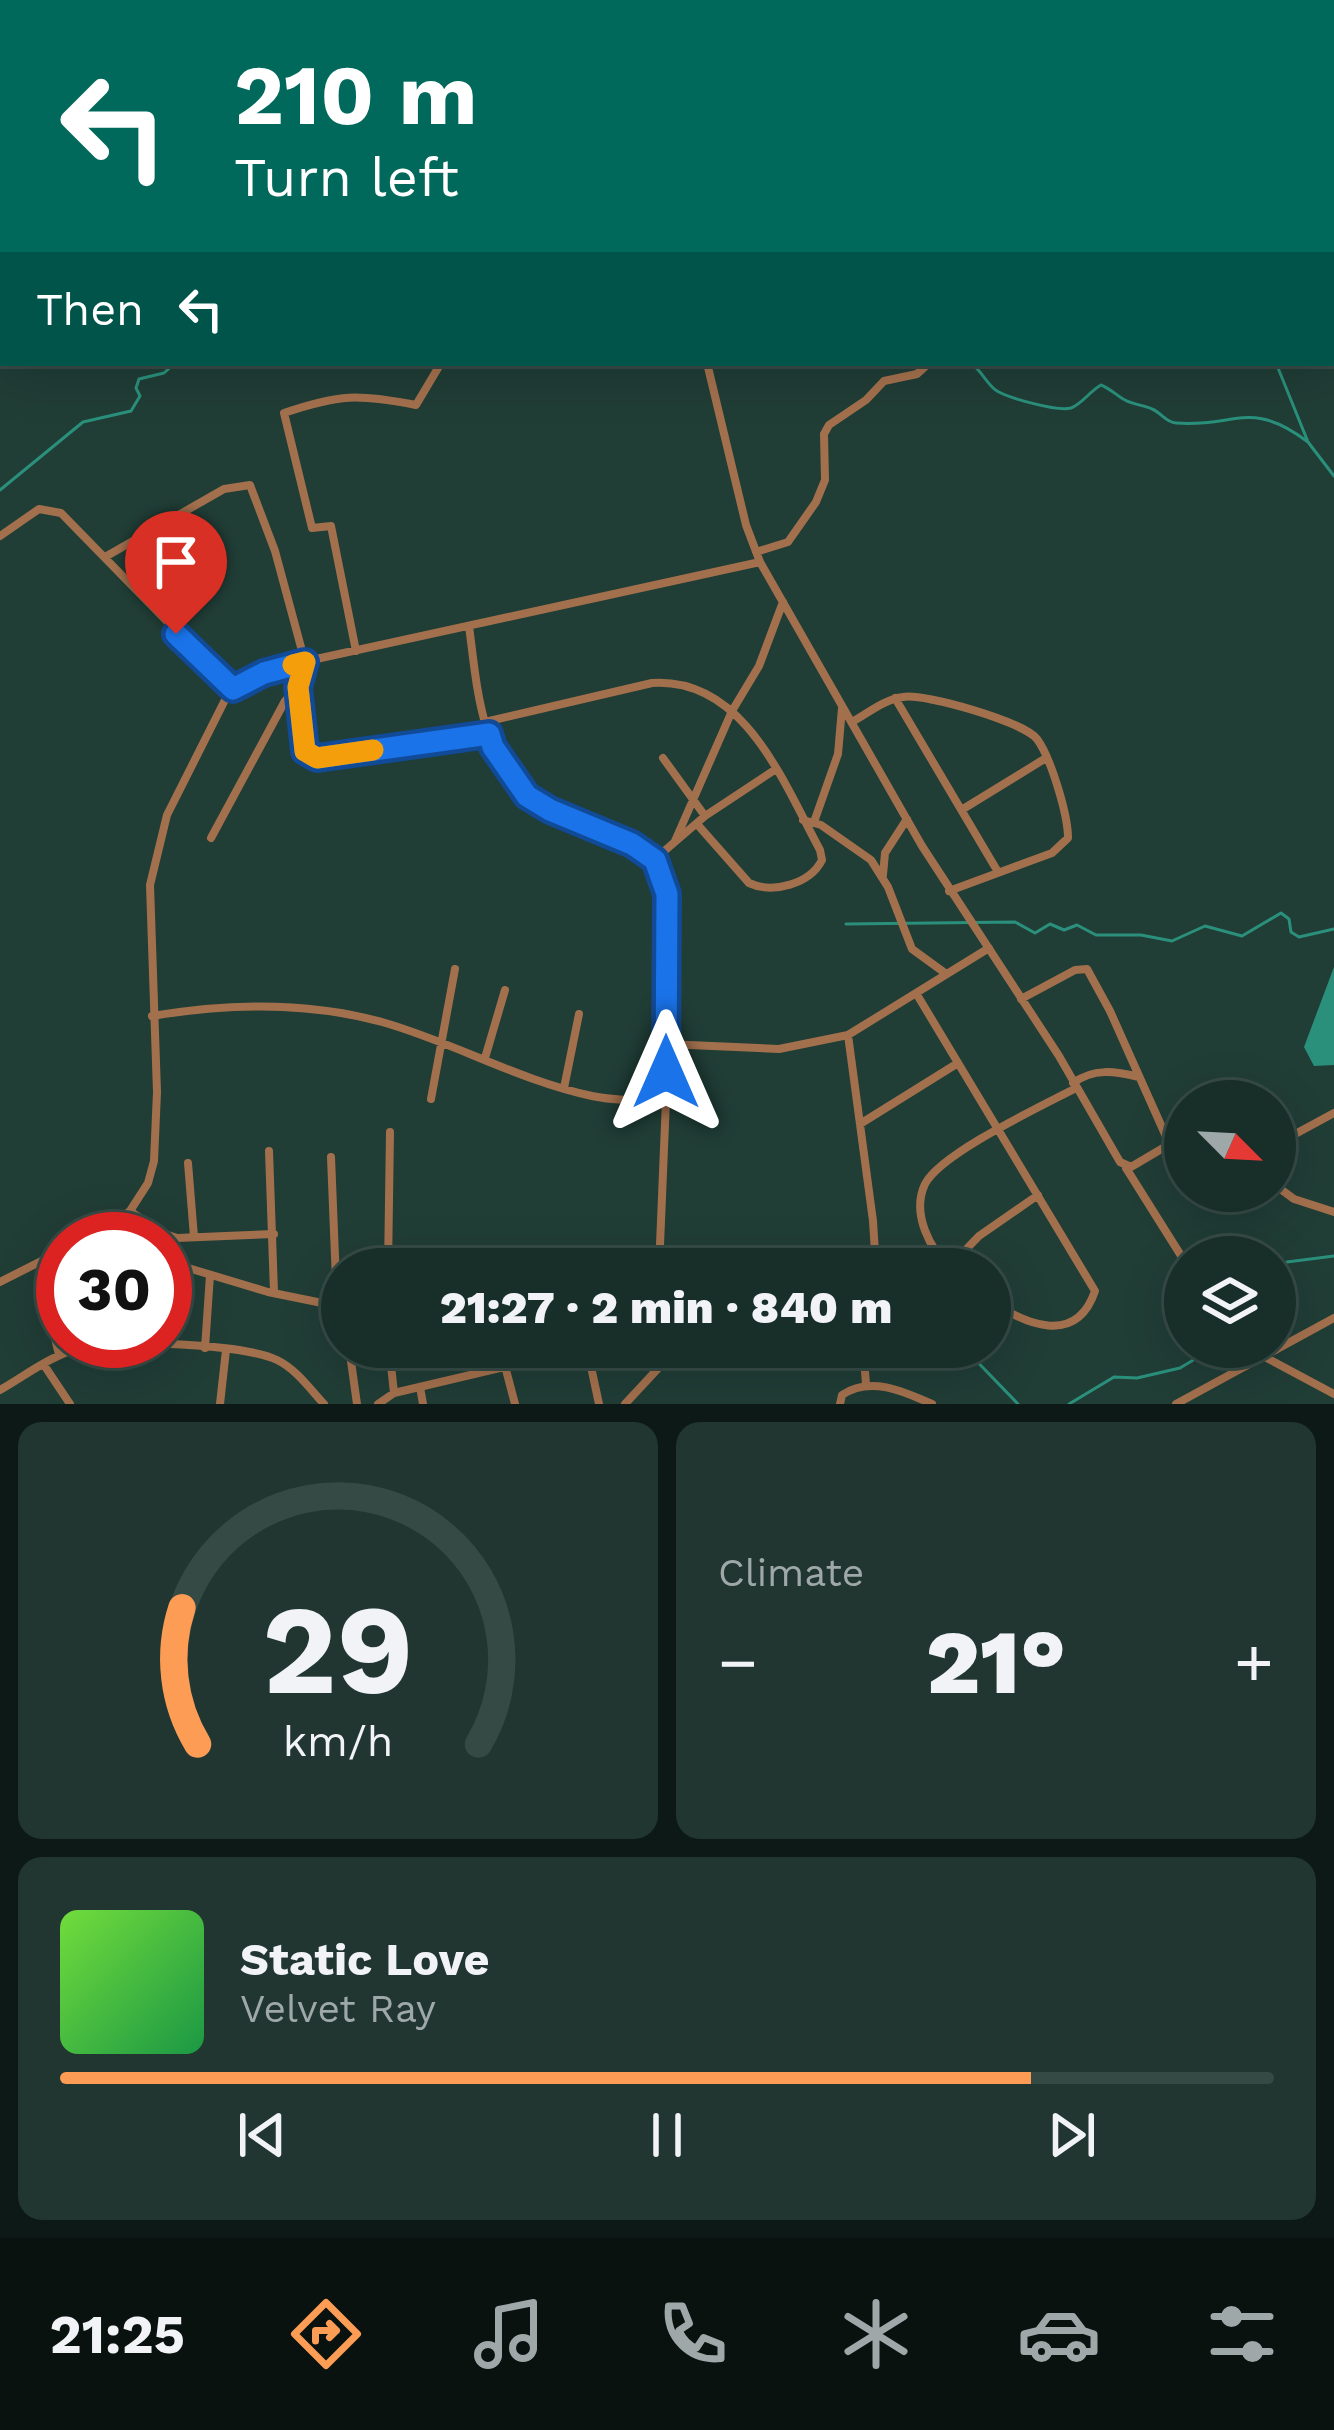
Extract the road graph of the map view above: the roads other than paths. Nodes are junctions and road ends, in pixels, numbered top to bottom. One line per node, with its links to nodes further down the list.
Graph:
1 (439, 366): 9 (street)
2 (707, 366): 6 (street)
3 (926, 366): 6 (street)
4 (0, 536): 5 (street)
5 (105, 557): 10 (street); 12 (street)
6 (758, 557): 7 (street); 8 (street)
7 (783, 602): 14 (street); 15 (street)
8 (470, 626): 9 (street); 16 (street)
9 (356, 651): 10 (street)
10 (305, 662): 11 (street); 12 (street)
11 (298, 687): 18 (street); 27 (street)
12 (233, 689): 40 (street)
13 (895, 698): 17 (street); 20 (street); 23 (street)
14 (842, 708): 17 (street); 26 (street)
15 (732, 711): 16 (street); 21 (street); 22 (street)
16 (484, 722): 18 (street)
17 (852, 722): 24 (street)
18 (489, 734): 29 (street)
19 (663, 758): 22 (street)
20 (1046, 758): 23 (street); 30 (street)
21 (776, 770): 25 (street); 26 (street)
22 (693, 799): 25 (street); 28 (street)
23 (963, 809): 30 (street)
24 (907, 819): 31 (street); 32 (street)
25 (701, 820): 26 (street); 28 (street)
26 (808, 821): 31 (street)
27 (211, 838)
28 (675, 841): 29 (street)
29 (655, 860): 43 (street)
30 (998, 872): 32 (street)
31 (883, 876): 35 (street)
32 (949, 891): 33 (street)
33 (989, 948): 35 (street); 38 (street)
34 (455, 969): 42 (street)
35 (945, 973): 37 (street)
36 (505, 990): 44 (street)
37 (916, 993): 41 (street); 45 (street)
38 (1021, 999): 46 (street); 47 (street)
39 (579, 1014): 48 (street)
40 (152, 1016): 42 (street); 64 (street)
41 (848, 1035): 43 (street); 52 (street)
42 (443, 1042): 44 (street); 49 (street)
43 (666, 1044): 50 (street)
44 (485, 1058): 48 (street)
45 (958, 1063): 52 (street); 53 (street)
46 (1138, 1077): 47 (street); 55 (street)
47 (1074, 1086): 53 (street); 61 (street)
48 (564, 1088): 50 (street)
49 (431, 1099)
50 (666, 1100): 71 (street)
51 (1334, 1113): 56 (street)
52 (860, 1124): 72 (street)
53 (997, 1130): 62 (street); 73 (street)
54 (390, 1132): 70 (street)
55 (1164, 1132)
56 (1296, 1133)
57 (1164, 1146): 61 (street)
58 (269, 1151): 66 (street)
59 (331, 1157): 69 (street)
60 (188, 1163): 68 (street)
61 (1125, 1166): 67 (street)
62 (1038, 1195): 74 (street); 81 (street)
63 (1296, 1200): 65 (street)
64 (130, 1211): 68 (street)
65 (1334, 1212)
66 (274, 1234): 68 (street); 79 (street)
67 (1169, 1236)
68 (194, 1237)
69 (336, 1248)
70 (388, 1248)
71 (660, 1248)
72 (874, 1248)
73 (933, 1248)
74 (968, 1248)
75 (36, 1264): 78 (street)
76 (192, 1269): 77 (street)
77 (210, 1275): 79 (street); 85 (street)
78 (0, 1282)
79 (274, 1292): 80 (street)
80 (321, 1302)
81 (1011, 1313)
82 (1334, 1318): 83 (street)
83 (1296, 1338)
84 (192, 1347): 85 (street)
85 (205, 1348): 86 (street)
86 (226, 1350): 104 (street); 105 (street)
87 (39, 1368): 100 (street)
88 (46, 1368): 103 (street)
89 (352, 1368): 106 (street)
90 (391, 1368): 101 (street)
91 (497, 1368): 99 (street)
92 (506, 1368): 109 (street)
93 (592, 1368): 110 (street)
94 (659, 1368): 111 (street)
95 (865, 1368): 98 (street)
96 (1239, 1368): 114 (street)
97 (1286, 1368): 102 (street)
98 (866, 1384): 112 (street); 113 (street)
99 (420, 1387): 101 (street); 108 (street)
100 (0, 1390)
101 (394, 1393): 107 (street)
102 (1334, 1394)
103 (70, 1404)
104 (220, 1404)
105 (324, 1404)
106 (356, 1404)
107 (378, 1404)
108 (423, 1404)
109 (515, 1404)
110 (598, 1404)
111 (626, 1404)
112 (840, 1404)
113 (932, 1404)
114 (1176, 1404)

